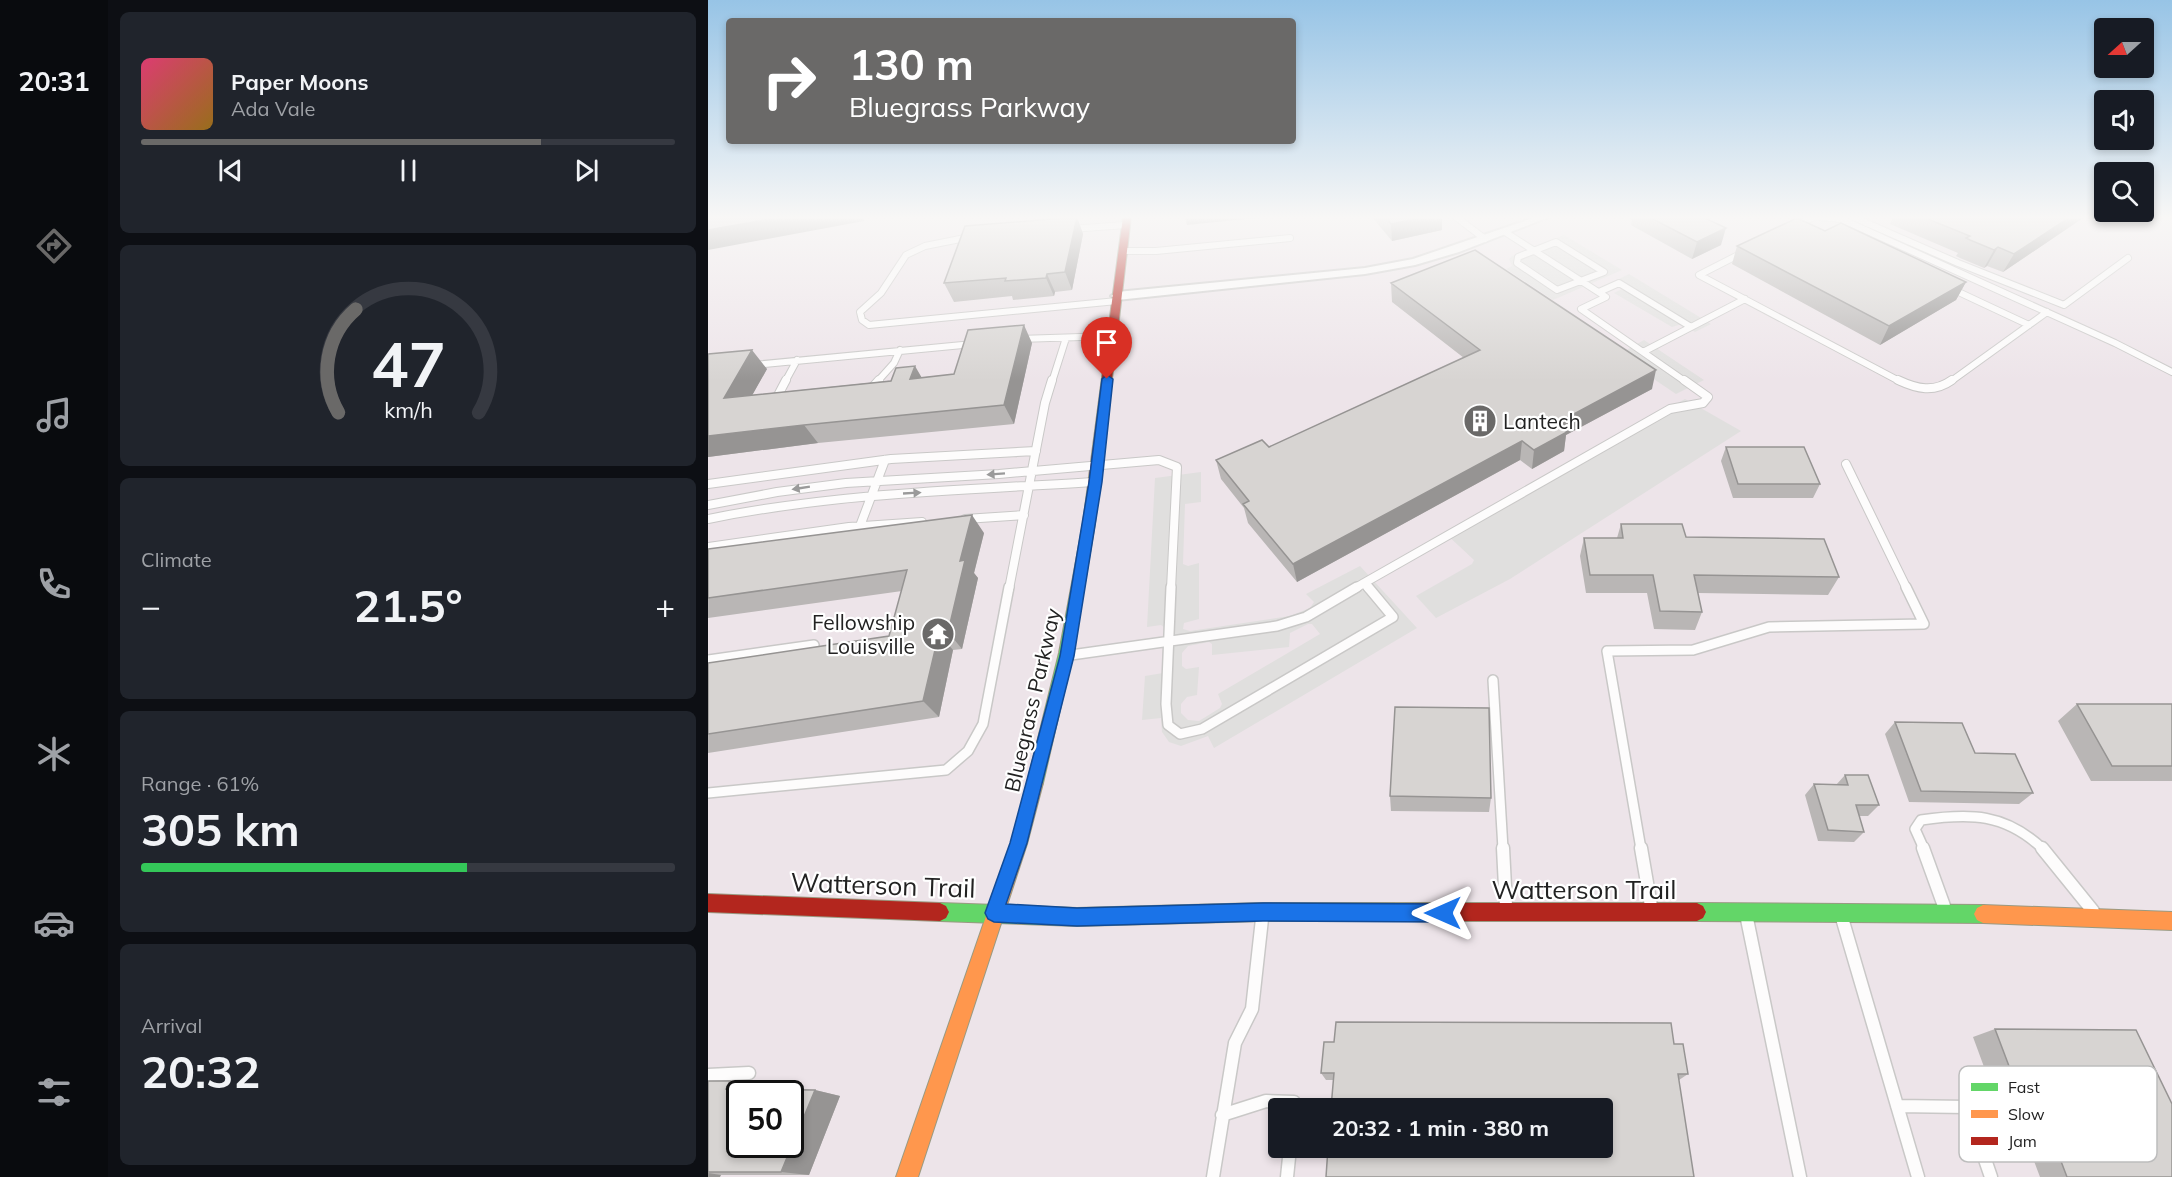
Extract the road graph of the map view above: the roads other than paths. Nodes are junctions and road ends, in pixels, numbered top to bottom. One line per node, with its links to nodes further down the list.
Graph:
1 (895, 272): 14 (lane)
2 (1120, 272): 14 (street, Bluegrass Parkway)
3 (1365, 272): 14 (street)
4 (1530, 272): 11 (lane)
5 (1566, 272): 11 (lane)
6 (1604, 272): 11 (lane)
7 (1705, 272): 15 (lane)
8 (1958, 272): 16 (lane)
9 (1980, 272): 10 (lane)
10 (2109, 272)
11 (1582, 282): 13 (lane)
12 (1946, 286): 17 (lane)
13 (1599, 292): 18 (lane); 24 (lane)
14 (1117, 299): 19 (street, Bluegrass Parkway)
15 (1745, 299): 17 (lane); 18 (lane)
16 (2047, 312): 17 (lane); 27 (lane)
17 (2029, 325)
18 (1691, 327): 24 (lane)
19 (1112, 336): 20 (lane); 33 (street, Bluegrass Parkway)
20 (1066, 338): 21 (lane); 30 (lane)
21 (1007, 340)
22 (983, 343): 23 (lane)
23 (900, 350): 25 (lane); 28 (lane)
24 (1643, 352): 47 (lane)
25 (797, 360): 26 (lane); 29 (lane)
26 (741, 366)
27 (2172, 372)
28 (860, 392)
29 (785, 400)
30 (1036, 451): 31 (lane); 34 (lane)
31 (885, 460): 35 (lane); 37 (lane)
32 (1846, 464): 60 (lane)
33 (1096, 466): 34 (lane); 36 (street, Bluegrass Parkway); 48 (lane)
34 (1033, 472): 35 (lane, one-way to 35); 38 (lane)
35 (878, 481): 39 (lane); 40 (lane, one-way to 40)
36 (1095, 482): 38 (lane); 50 (street, Bluegrass Parkway)
37 (708, 484)
38 (1031, 487): 39 (lane, one-way to 38); 41 (lane)
39 (871, 495): 42 (lane); 45 (lane)
40 (708, 506)
41 (1024, 515): 43 (lane); 53 (lane)
42 (708, 519)
43 (954, 520)
44 (930, 521): 45 (lane)
45 (860, 526): 46 (lane)
46 (708, 547)
47 (1364, 583): 48 (lane); 48 (lane)
48 (1169, 641): 50 (lane)
49 (814, 645): 51 (lane)
50 (1067, 656): 58 (street, Bluegrass Parkway)
51 (708, 660)
52 (1493, 680): 59 (lane)
53 (708, 793)
54 (708, 903): 58 (street, Watterson Trail)
55 (1263, 912): 58 (street, Watterson Trail); 59 (street, Watterson Trail); 69 (lane)
56 (1746, 912): 57 (street, Watterson Trail); 60 (street, Watterson Trail); 75 (lane)
57 (1840, 912): 61 (street, Watterson Trail); 67 (lane)
58 (994, 913): 72 (street, Bluegrass Parkway)
59 (1506, 913): 60 (street, Watterson Trail)
60 (1652, 913)
61 (1946, 913): 62 (street, Watterson Trail); 62 (lane)
62 (2099, 918): 63 (street, Watterson Trail)
63 (2172, 921)
64 (749, 1073): 65 (lane)
65 (708, 1075)
66 (1268, 1101): 69 (lane)
67 (1897, 1106): 68 (lane); 76 (lane)
68 (1959, 1107)
69 (1222, 1115): 73 (lane)
70 (1289, 1158): 74 (lane)
71 (1986, 1162): 77 (lane)
72 (907, 1177)
73 (1213, 1177)
74 (1287, 1177)
75 (1800, 1177)
76 (1918, 1177)
77 (1991, 1177)

